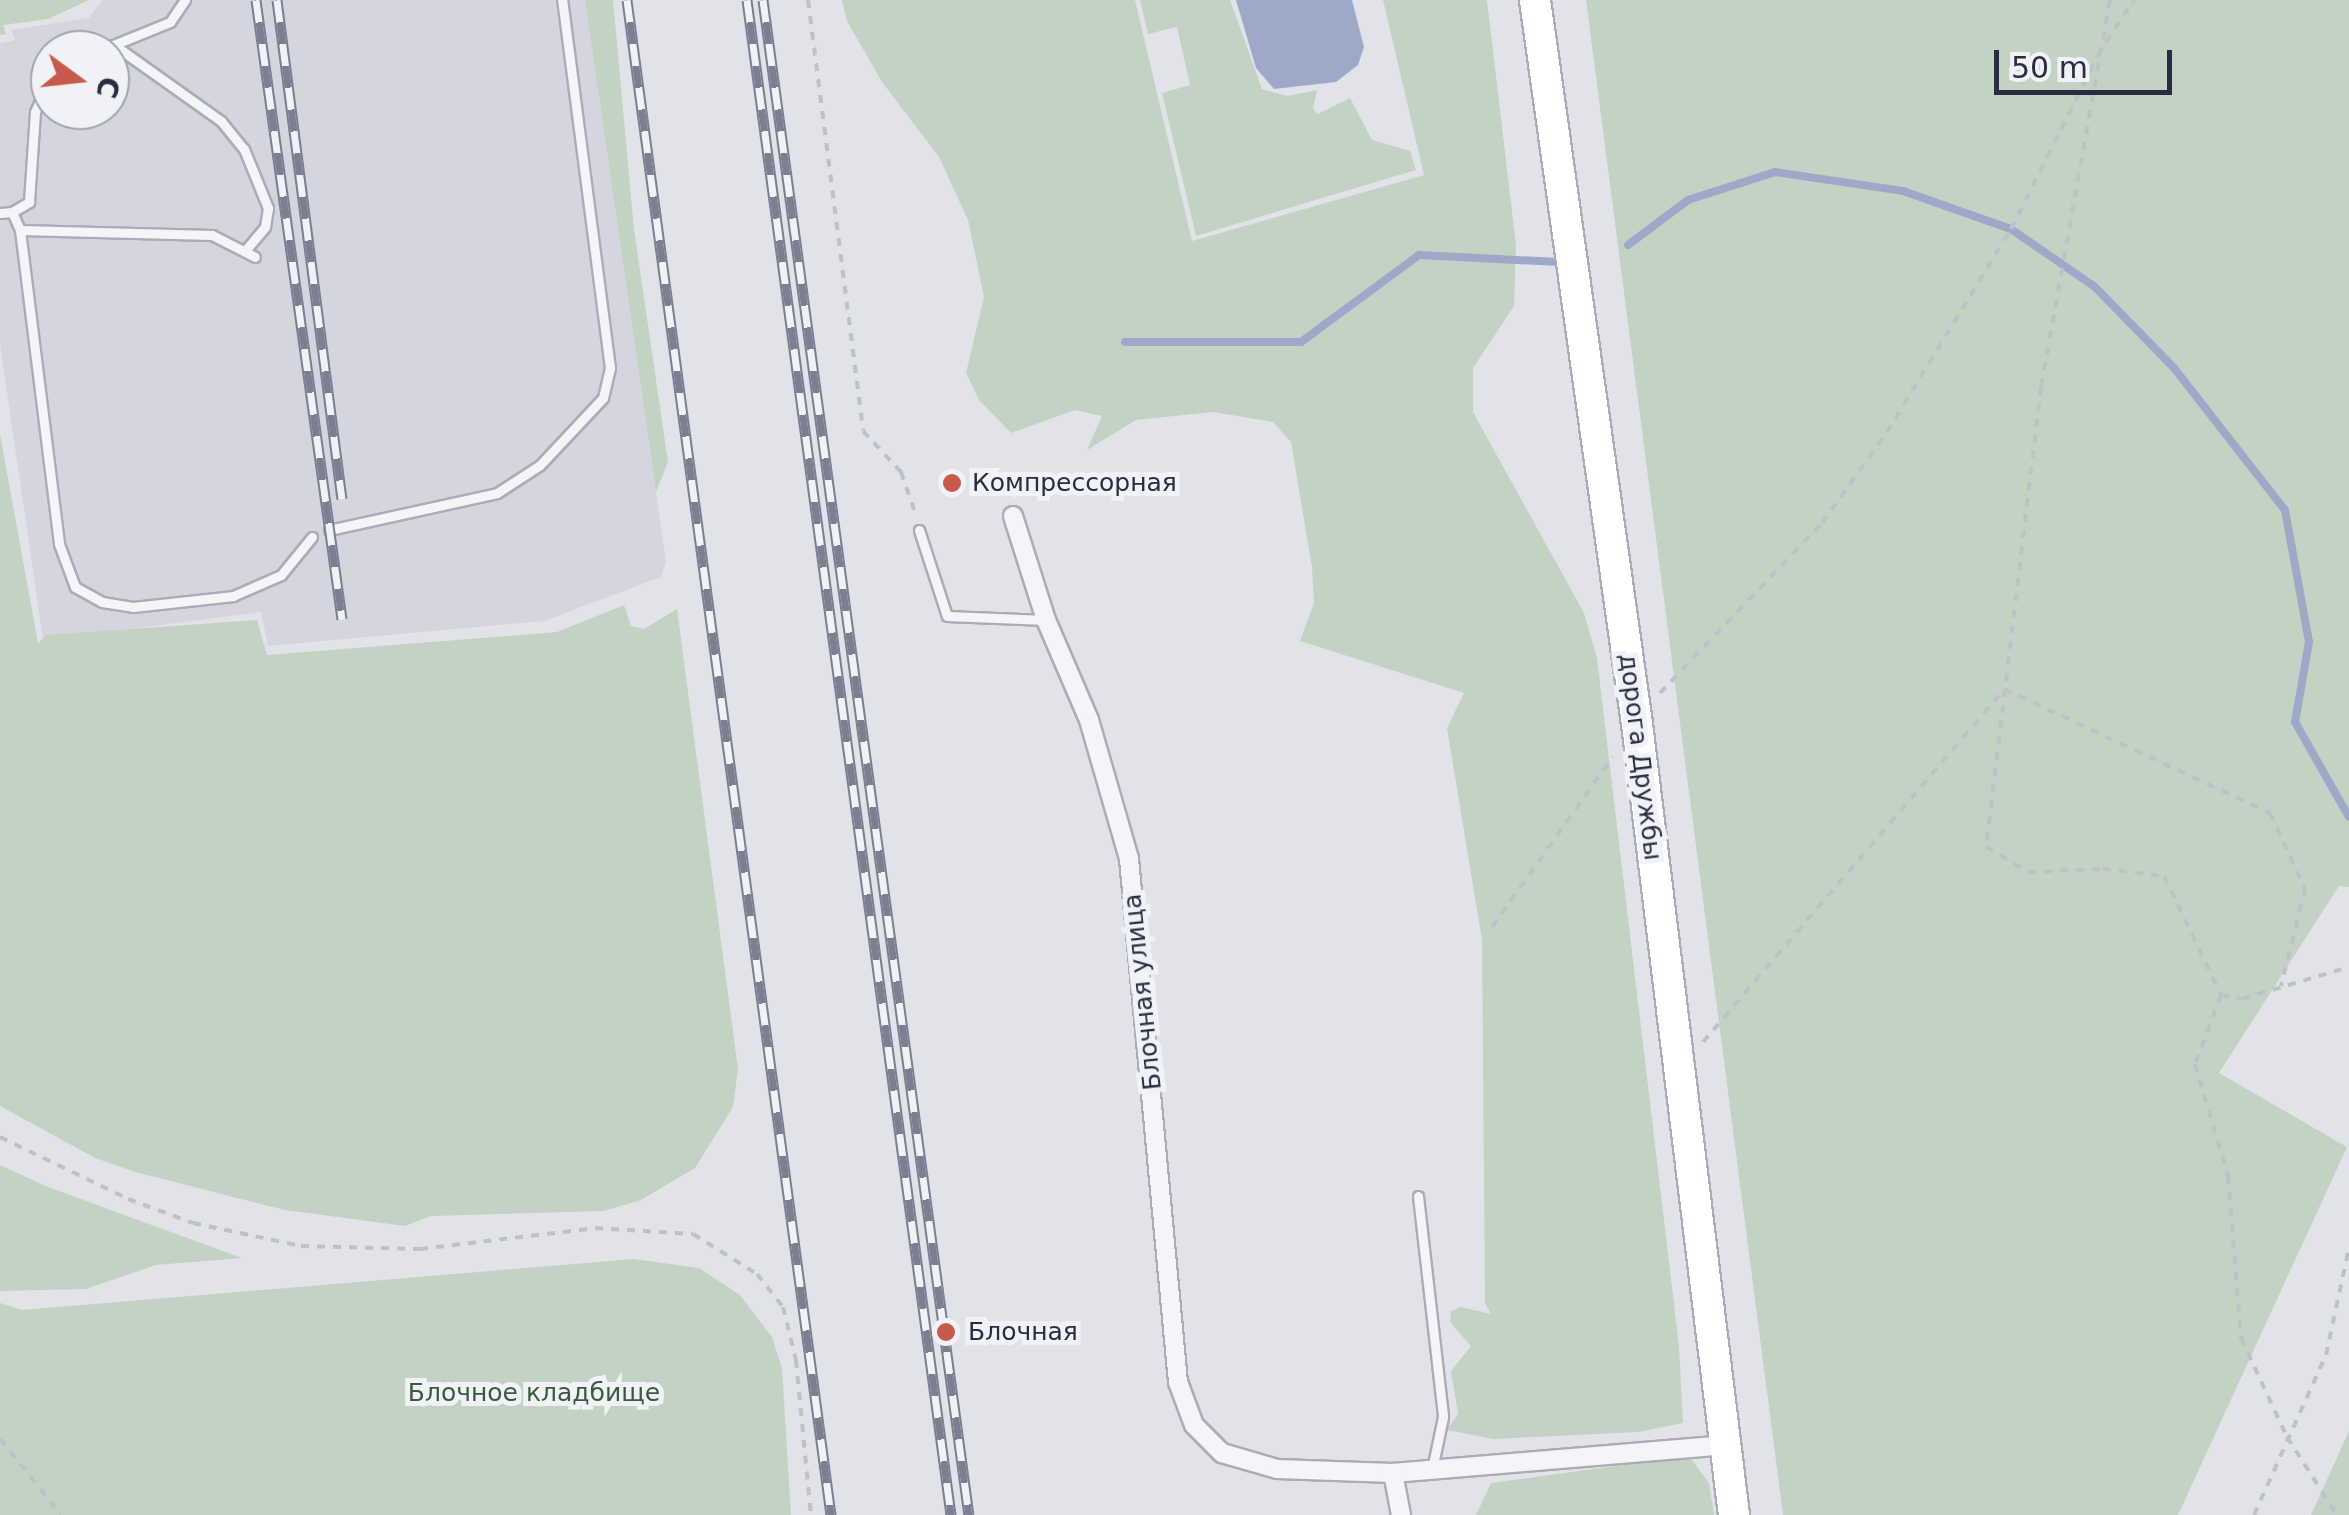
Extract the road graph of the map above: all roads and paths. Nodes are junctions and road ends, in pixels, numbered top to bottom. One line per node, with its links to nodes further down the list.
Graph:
1 (185, 0): 7 (lane)
2 (562, 0): 17 (lane)
3 (808, 0): 18 (path)
4 (1535, 0): 22 (main road, дорога Дружбы)
5 (2110, 0): 8 (path)
6 (2134, 0): 8 (path)
7 (130, 38)
8 (2104, 44): 21 (path); 22 (path)
9 (130, 57): 14 (lane)
10 (34, 130): 11 (lane)
11 (12, 212): 12 (lane); 13 (lane)
12 (0, 213)
13 (20, 230): 14 (lane); 19 (lane)
14 (246, 250): 15 (lane)
15 (255, 257)
16 (1013, 516): 20 (street, Блочная улица)
17 (330, 530)
18 (919, 530): 20 (lane)
19 (312, 537)
20 (1046, 620): 35 (street, Блочная улица)
21 (2004, 689): 25 (path); 26 (path); 27 (path)
22 (1637, 724): 23 (path); 33 (main road, дорога Дружбы)
23 (1492, 927)
24 (2349, 966): 25 (path)
25 (2281, 986): 26 (path)
26 (2221, 995): 31 (path)
27 (1702, 1042)
28 (0, 1137): 37 (path)
29 (1418, 1196): 34 (lane)
30 (2349, 1248): 31 (path)
31 (2287, 1436): 40 (path); 41 (path)
32 (0, 1439): 36 (path)
33 (1724, 1444): 34 (street); 39 (main road, дорога Дружбы)
34 (1432, 1470): 35 (street)
35 (1393, 1473): 38 (street)
36 (61, 1515)
37 (811, 1515)
38 (1401, 1515)
39 (1734, 1515)
40 (2254, 1515)
41 (2337, 1515)

